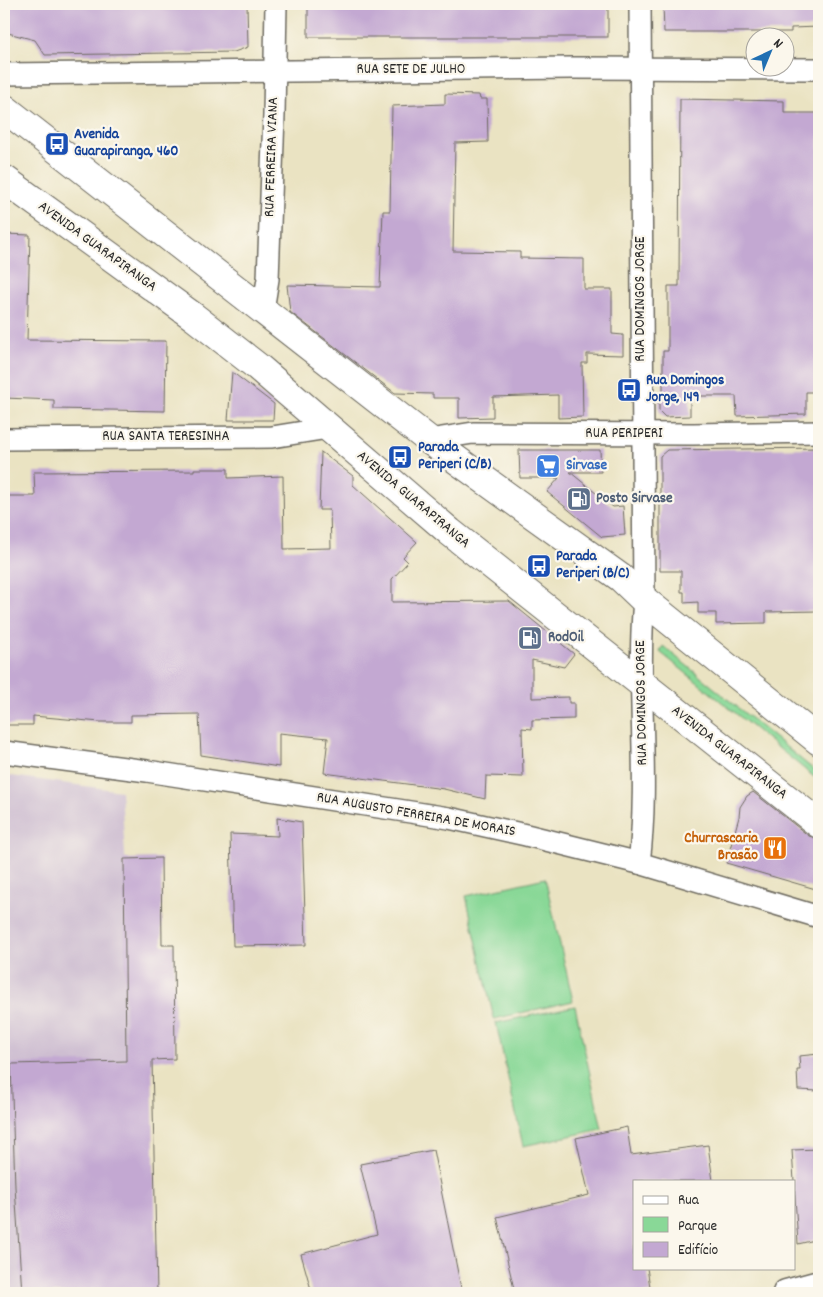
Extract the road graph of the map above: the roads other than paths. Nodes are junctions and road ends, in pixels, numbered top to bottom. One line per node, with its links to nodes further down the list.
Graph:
1 (276, 4): 5 (street, RUA FERREIRA VIANA)
2 (640, 4): 3 (street, RUA DOMINGOS JORGE)
3 (640, 68): 4 (street, RUA SETE DE JULHO); 5 (street, RUA SETE DE JULHO); 12 (street, RUA DOMINGOS JORGE)
4 (819, 68)
5 (274, 71): 6 (street, RUA SETE DE JULHO); 9 (street, RUA FERREIRA VIANA)
6 (4, 74)
7 (4, 108): 9 (main road)
8 (4, 179): 10 (main road, AVENIDA GUARAPIRANGA)
9 (263, 310): 14 (main road)
10 (328, 428): 13 (street, RUA SANTA TERESINHA); 16 (main road, AVENIDA GUARAPIRANGA)
11 (819, 432): 12 (street, RUA PERIPERI)
12 (642, 433): 14 (street, RUA PERIPERI); 15 (street, RUA DOMINGOS JORGE)
13 (4, 439)
14 (429, 440): 15 (main road)
15 (644, 600): 16 (street, RUA DOMINGOS JORGE); 17 (main road)
16 (641, 683): 19 (main road, AVENIDA GUARAPIRANGA); 20 (street, RUA DOMINGOS JORGE)
17 (819, 741)
18 (4, 752): 20 (street, RUA AUGUSTO FERREIRA DE MORAIS)
19 (819, 824)
20 (639, 863): 21 (street, RUA AUGUSTO FERREIRA DE MORAIS)
21 (819, 917)
22 (819, 1284): 23 (street)
23 (786, 1293)

